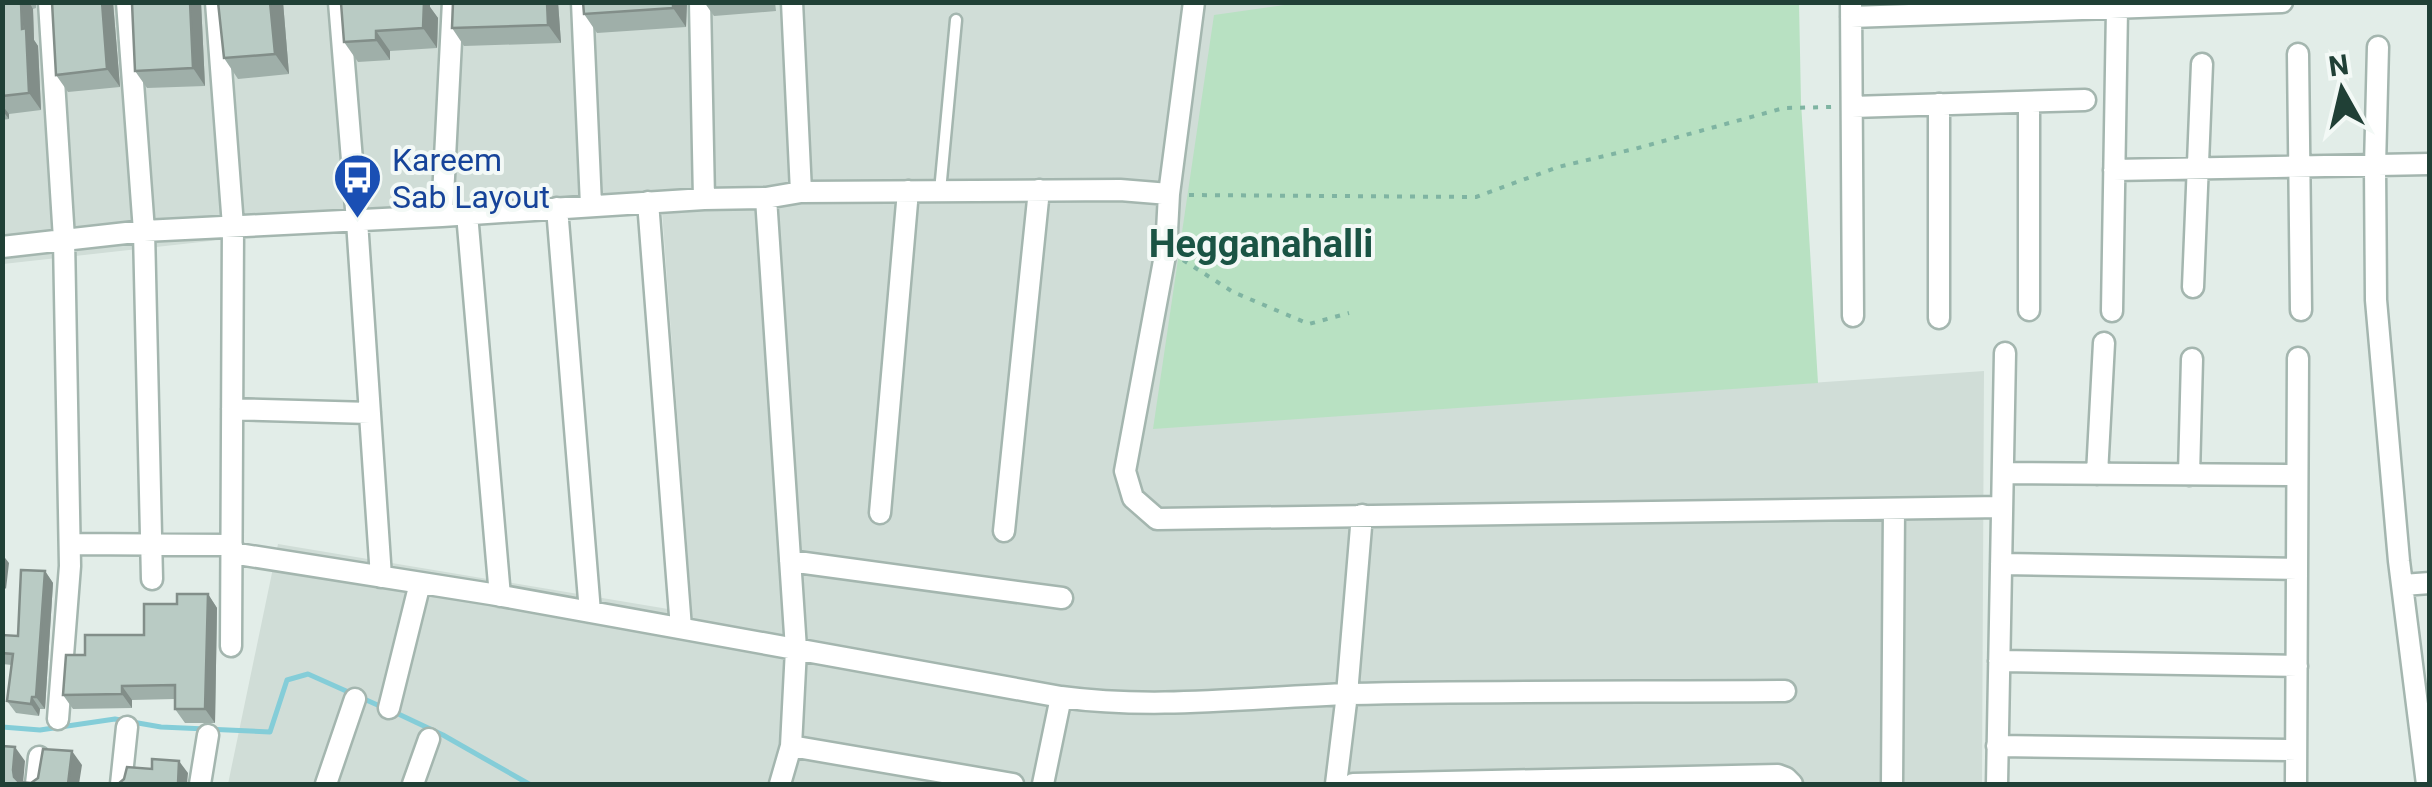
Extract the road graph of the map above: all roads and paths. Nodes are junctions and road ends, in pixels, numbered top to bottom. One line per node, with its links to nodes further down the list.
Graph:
1 (49, 2): 41 (street)
2 (127, 2): 40 (street)
3 (216, 2): 39 (street)
4 (339, 2): 38 (street)
5 (452, 2): 37 (street)
6 (582, 2): 34 (street)
7 (700, 2): 32 (street)
8 (792, 2): 29 (street)
9 (1194, 2): 30 (street)
10 (2282, 2): 11 (street)
11 (2117, 9): 12 (street); 25 (street)
12 (1851, 10): 20 (street)
13 (956, 20): 28 (lane)
14 (2378, 47): 22 (street)
15 (2298, 54): 23 (street)
16 (2202, 64): 24 (street)
17 (2085, 100): 18 (street)
18 (2029, 102): 19 (street); 45 (street)
19 (1939, 104): 20 (street); 50 (street)
20 (1852, 107): 30 (path); 49 (street)
21 (2430, 164): 22 (street)
22 (2375, 166): 23 (street); 76 (street)
23 (2299, 167): 24 (street); 46 (street)
24 (2198, 169): 25 (street); 44 (street)
25 (2114, 170): 47 (street)
26 (1039, 190): 28 (street); 30 (street); 65 (street)
27 (908, 191): 28 (street); 29 (street); 63 (street)
28 (940, 191)
29 (801, 192): 31 (street)
30 (1170, 194): 43 (street)
31 (766, 198): 32 (street); 69 (street)
32 (704, 199): 33 (street)
33 (648, 202): 34 (street); 80 (street)
34 (591, 206): 35 (street)
35 (557, 208): 36 (street); 79 (street)
36 (467, 214): 37 (street); 77 (street)
37 (442, 216): 38 (street)
38 (357, 221): 39 (street); 56 (street)
39 (232, 226): 40 (street); 55 (street)
40 (144, 231): 41 (street); 67 (street)
41 (64, 240): 42 (street); 66 (street)
42 (2, 247)
43 (1166, 250): 48 (path); 64 (street)
44 (2193, 286)
45 (2029, 310)
46 (2301, 310)
47 (2112, 311)
48 (1349, 313)
49 (1853, 316)
50 (1939, 318)
51 (2104, 343): 58 (street)
52 (2005, 352): 57 (street)
53 (2298, 358): 60 (street)
54 (2192, 360): 59 (street)
55 (232, 409): 56 (street); 68 (street)
56 (370, 413): 72 (street)
57 (2003, 473): 58 (street); 61 (street)
58 (2098, 474): 59 (street)
59 (2189, 474): 60 (street)
60 (2297, 475): 71 (street)
61 (2002, 508): 62 (street); 70 (street)
62 (1894, 509): 64 (street); 109 (street)
63 (880, 512)
64 (1362, 515): 86 (street)
65 (1004, 531)
66 (70, 544): 67 (street); 90 (street)
67 (151, 545): 68 (street); 73 (street)
68 (232, 549): 72 (street); 81 (street)
69 (790, 561): 78 (street); 82 (street)
70 (2001, 564): 71 (street); 83 (street)
71 (2297, 569): 84 (street)
72 (381, 577): 74 (street)
73 (152, 579)
74 (420, 582): 77 (street); 89 (street)
75 (2430, 583): 76 (street)
76 (2403, 586): 112 (street)
77 (500, 596): 79 (street)
78 (1062, 598)
79 (590, 612): 80 (street)
80 (680, 628): 82 (street)
81 (231, 646)
82 (796, 649): 87 (street); 94 (street)
83 (1999, 662): 84 (street); 95 (street)
84 (2297, 666): 96 (street)
85 (1784, 691): 86 (street)
86 (1348, 694): 87 (street); 106 (street)
87 (1061, 697): 105 (street)
88 (355, 699): 101 (street)
89 (389, 708)
90 (58, 719)
91 (127, 727): 99 (street)
92 (208, 735): 100 (street)
93 (429, 739): 102 (street)
94 (791, 746): 103 (street); 104 (street)
95 (1997, 746): 96 (street); 110 (street)
96 (2296, 750): 111 (street)
97 (39, 757): 98 (street)
98 (36, 784)
99 (120, 784)
100 (200, 784)
101 (326, 784)
102 (413, 784)
103 (780, 784)
104 (1013, 784)
105 (1043, 784)
106 (1336, 784)
107 (1353, 784): 108 (street)
108 (1792, 784)
109 (1892, 784)
110 (1997, 784)
111 (2296, 784)
112 (2426, 784)

